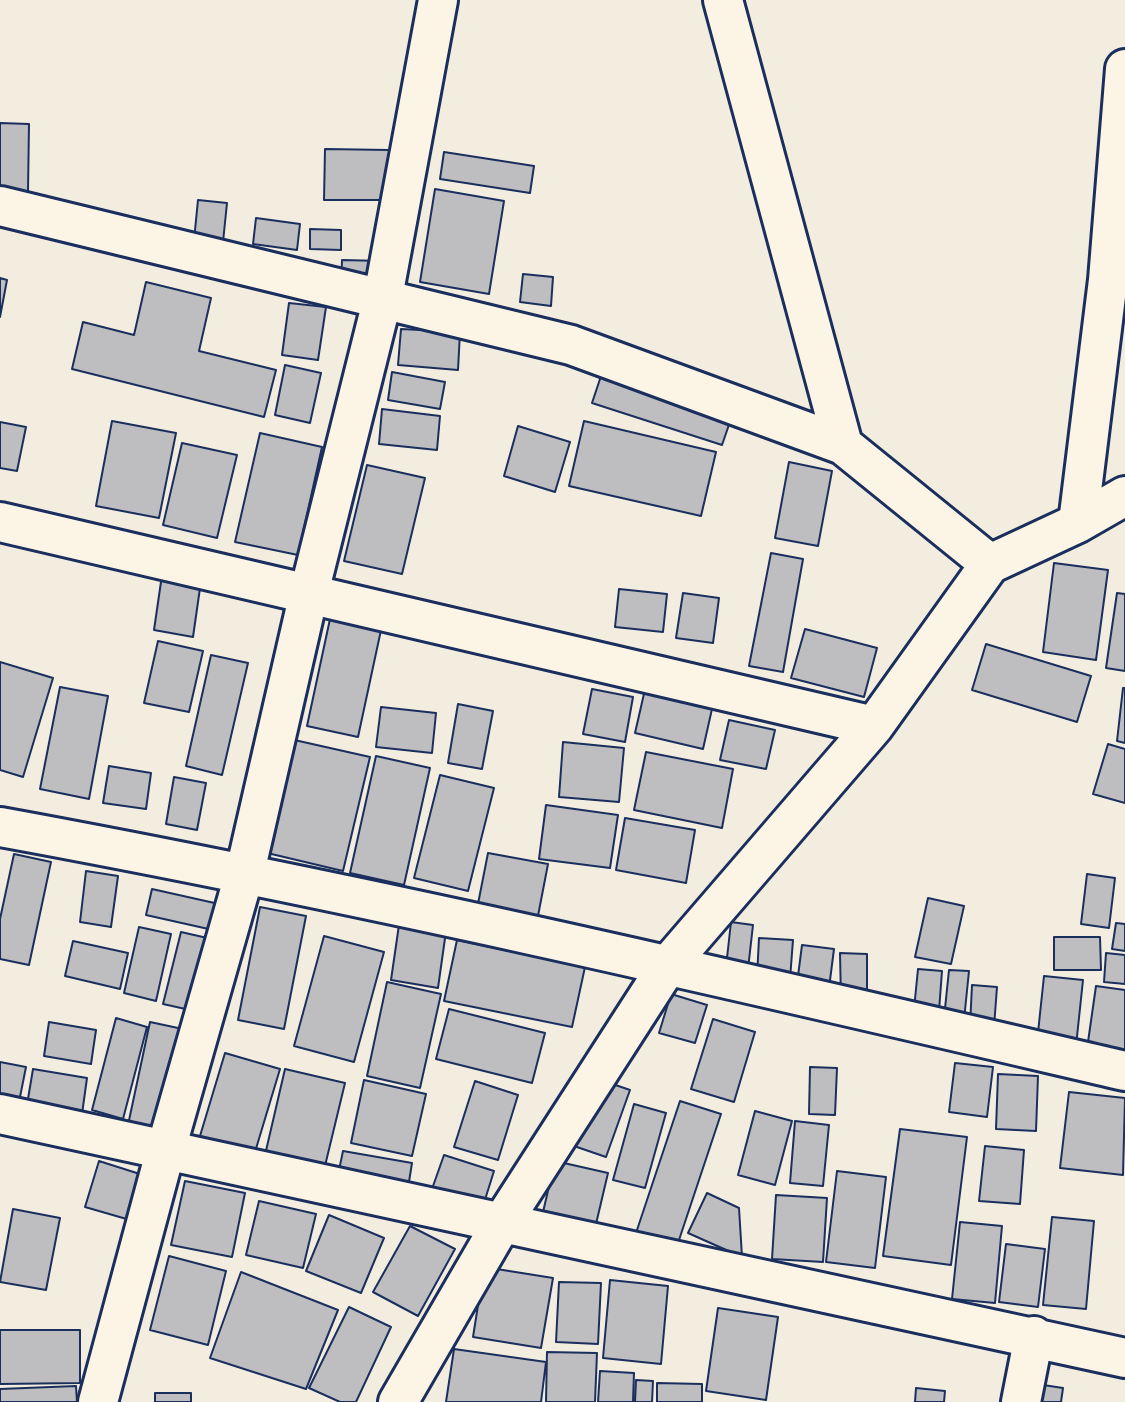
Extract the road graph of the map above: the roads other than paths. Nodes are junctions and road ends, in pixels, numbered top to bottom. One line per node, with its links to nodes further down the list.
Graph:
1 (438, 0): 6 (street)
2 (723, 0): 7 (street)
3 (1125, 69): 5 (street)
4 (0, 206): 6 (street)
5 (1116, 280): 10 (street)
6 (383, 297): 7 (street); 12 (street)
7 (843, 445): 11 (street)
8 (1125, 496): 10 (street)
9 (0, 522): 12 (street)
10 (1078, 523): 11 (street)
11 (990, 564): 13 (street)
12 (309, 593): 13 (street); 15 (street)
13 (874, 726): 16 (street)
14 (0, 827): 15 (street)
15 (245, 872): 16 (street); 19 (street)
16 (668, 965): 17 (street); 20 (street)
17 (1125, 1071)
18 (0, 1114): 19 (street)
19 (166, 1149): 20 (street); 23 (street)
20 (503, 1221): 21 (street); 24 (street)
21 (1034, 1336): 22 (street); 25 (street)
22 (1125, 1357)
23 (98, 1402)
24 (398, 1402)
25 (1021, 1402)

